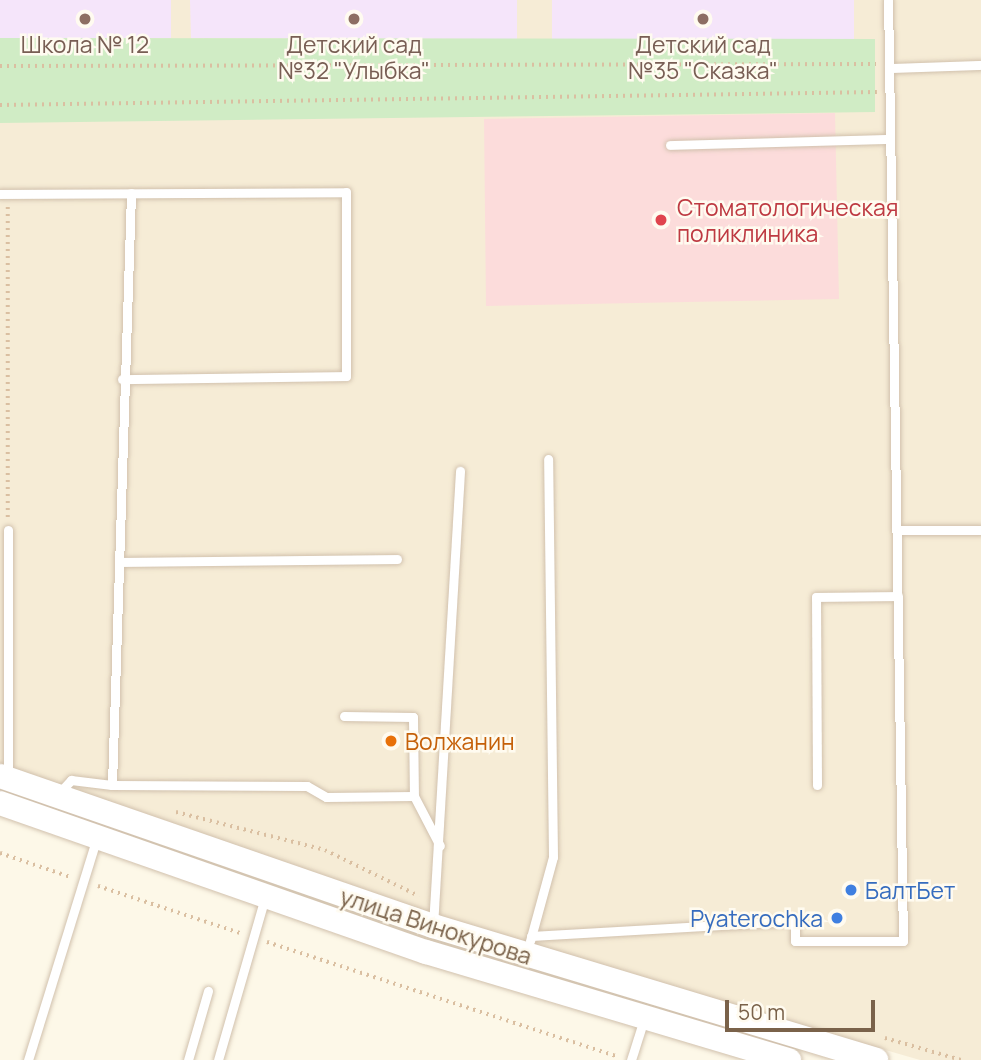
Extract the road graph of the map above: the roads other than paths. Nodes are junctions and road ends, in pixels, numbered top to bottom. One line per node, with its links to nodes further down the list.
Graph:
1 (888, 0): 3 (lane)
2 (981, 65): 3 (lane)
3 (889, 66): 4 (lane)
4 (890, 139): 5 (lane); 12 (lane)
5 (670, 145)
6 (131, 193): 7 (lane); 8 (lane); 8 (lane)
7 (4, 194)
8 (122, 379): 15 (lane)
9 (548, 459): 29 (lane)
10 (460, 471): 26 (lane)
11 (8, 530): 18 (lane)
12 (897, 530): 13 (lane); 16 (lane)
13 (981, 530)
14 (397, 559): 15 (lane)
15 (122, 562): 20 (lane)
16 (898, 596): 19 (lane); 29 (lane)
17 (344, 716): 21 (lane)
18 (4, 778): 22 (main road, улица Винокурова); 23 (lane)
19 (817, 785)
20 (112, 786): 21 (lane); 22 (lane)
21 (414, 796): 26 (lane)
22 (54, 798): 24 (lane); 28 (main road, улица Винокурова)
23 (1, 808): 24 (main road, улица Винокурова)
24 (35, 817): 25 (main road, улица Винокурова)
25 (96, 841): 27 (main road, улица Винокурова); 34 (lane)
26 (441, 847): 28 (lane)
27 (265, 897): 30 (main road, улица Винокурова); 36 (lane)
28 (433, 926): 29 (main road, улица Винокурова); 30 (lane)
29 (529, 946): 31 (lane); 39 (main road, улица Винокурова)
30 (426, 952): 31 (main road, улица Винокурова)
31 (520, 981): 33 (main road, улица Винокурова)
32 (208, 991): 35 (lane)
33 (645, 1018): 37 (lane); 38 (main road, улица Винокурова)
34 (28, 1060)
35 (188, 1060)
36 (218, 1060)
37 (629, 1060)
38 (789, 1060)
39 (876, 1060)

